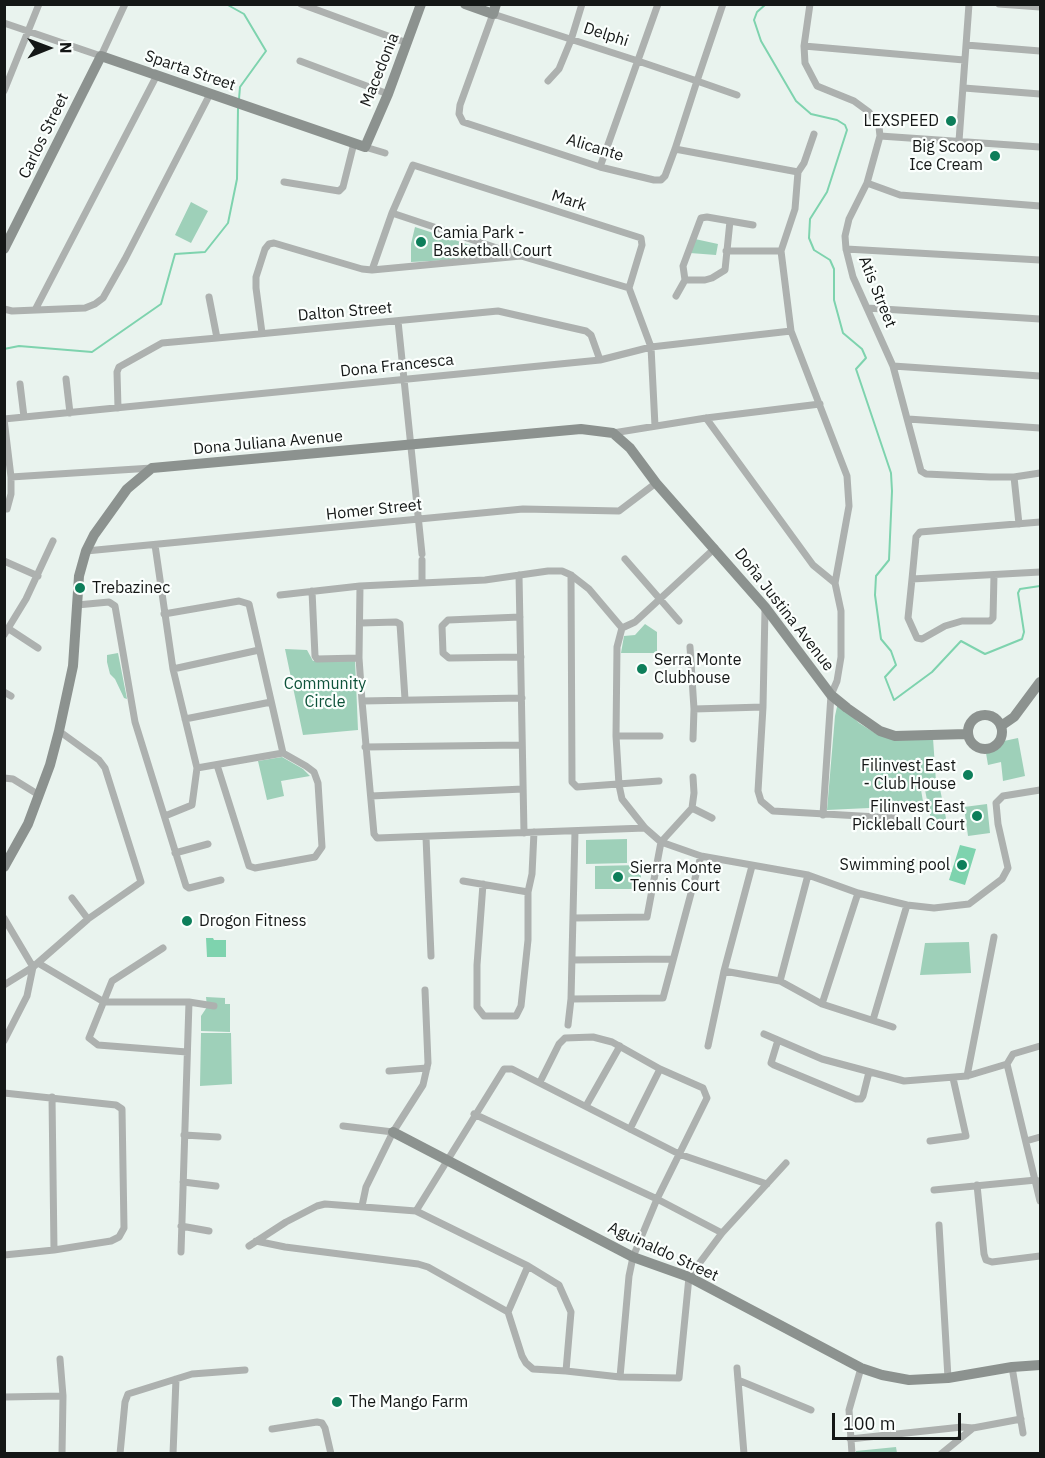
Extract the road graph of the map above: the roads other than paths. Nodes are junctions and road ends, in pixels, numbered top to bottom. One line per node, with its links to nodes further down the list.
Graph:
1 (39, 4): 15 (street)
2 (125, 4): 21 (street, Carlos Street)
3 (301, 4): 17 (street)
4 (421, 4): 17 (street, Macedonia)
5 (465, 4): 13 (street, Delphi)
6 (582, 4): 16 (street)
7 (658, 4): 24 (street)
8 (723, 4): 27 (street, Alicante)
9 (810, 4): 19 (street)
10 (969, 4): 18 (street)
11 (999, 4): 12 (street)
12 (1041, 7)
13 (495, 9): 16 (street, Delphi); 41 (street, Alicante)
14 (4, 23): 15 (street, Sparta Street)
15 (29, 32): 21 (street, Sparta Street); 29 (street)
16 (571, 40): 24 (street, Delphi); 26 (street)
17 (407, 43): 31 (street, Macedonia)
18 (966, 45): 20 (street); 22 (street)
19 (804, 46): 22 (street); 35 (street)
20 (1041, 51)
21 (101, 56): 25 (street, Sparta Street); 49 (street, Carlos Street)
22 (964, 60): 28 (street)
23 (300, 61): 31 (street)
24 (638, 61): 27 (street, Delphi); 41 (street)
25 (157, 75): 30 (street, Sparta Street); 62 (street)
26 (548, 81)
27 (697, 81): 33 (street, Delphi); 39 (street, Alicante)
28 (964, 88): 32 (street); 36 (street)
29 (4, 91)
30 (210, 94): 37 (street, Sparta Street); 62 (street)
31 (388, 94): 37 (street, Macedonia)
32 (1041, 94)
33 (736, 95)
34 (814, 134): 42 (street)
35 (880, 136): 36 (street); 44 (street, Atis Street)
36 (959, 141): 38 (street)
37 (360, 145): 40 (street); 43 (street, Macedonia)
38 (1041, 147)
39 (675, 149): 41 (street, Alicante); 42 (street)
40 (385, 153)
41 (600, 167)
42 (798, 172): 51 (street)
43 (285, 182)
44 (867, 183): 45 (street); 50 (street, Atis Street)
45 (1041, 206)
46 (392, 213): 53 (street); 55 (street, Mark); 57 (street, Mark)
47 (730, 221): 48 (street); 52 (street); 56 (street)
48 (753, 225)
49 (4, 249)
50 (846, 249): 54 (street); 60 (street, Atis Street)
51 (781, 251): 52 (street); 65 (street)
52 (726, 252): 56 (street)
53 (521, 256): 55 (street); 57 (street)
54 (1041, 260)
55 (372, 270): 66 (street)
56 (685, 280): 58 (street)
57 (629, 288): 68 (street)
58 (676, 296)
59 (209, 297): 67 (street)
60 (867, 308): 63 (street); 70 (street, Atis Street)
61 (4, 309): 62 (street)
62 (35, 310)
63 (1041, 319)
64 (398, 321): 66 (street, Dalton Street); 69 (street, Dalton Street); 73 (street)
65 (791, 331): 68 (street, Dona Francesca); 75 (street)
66 (262, 333): 67 (street, Dalton Street)
67 (217, 338): 76 (street, Dalton Street)
68 (651, 346): 69 (street, Dona Francesca); 82 (street)
69 (600, 360): 73 (street, Dona Francesca)
70 (893, 366): 71 (street); 81 (street, Atis Street)
71 (1041, 376)
72 (66, 380): 77 (street)
73 (404, 380): 76 (street, Dona Francesca); 85 (street)
74 (20, 384): 78 (street)
75 (820, 404): 79 (street, Dona Juliana Avenue); 108 (street)
76 (118, 408): 77 (street, Dona Francesca)
77 (70, 413): 78 (street, Dona Francesca)
78 (24, 417): 80 (street, Dona Francesca)
79 (706, 418): 82 (street, Dona Juliana Avenue); 108 (street)
80 (4, 419): 88 (street)
81 (908, 419): 83 (street); 89 (street, Atis Street)
82 (655, 426): 84 (street, Dona Juliana Avenue)
83 (1041, 428)
84 (613, 433): 85 (street, Dona Juliana Avenue); 90 (street, Doña Justina Avenue)
85 (411, 445): 86 (street, Dona Juliana Avenue); 92 (street)
86 (152, 468): 88 (street); 98 (street)
87 (1041, 473): 89 (street, Atis Street)
88 (11, 477): 91 (street)
89 (1014, 477): 94 (street)
90 (656, 483): 92 (street, Homer Street); 97 (street, Doña Justina Avenue)
91 (7, 509)
92 (418, 519): 96 (street, Homer Street); 107 (street)
93 (1041, 522): 94 (street)
94 (1019, 524): 106 (street)
95 (53, 541): 105 (street)
96 (155, 545): 98 (street, Homer Street); 115 (street)
97 (715, 548): 112 (street); 114 (street, Doña Justina Avenue)
98 (86, 551): 113 (street)
99 (625, 559): 112 (street)
100 (4, 561): 105 (street)
101 (1041, 572): 104 (street)
102 (519, 575): 103 (street); 107 (street); 116 (street)
103 (571, 575): 119 (street); 150 (street)
104 (994, 575): 106 (street); 106 (street)
105 (38, 576): 120 (street)
106 (912, 579)
107 (422, 582): 109 (street)
108 (835, 582): 128 (street)
109 (360, 586): 110 (street); 118 (street)
110 (312, 591): 111 (street); 125 (street)
111 (280, 595)
112 (660, 598): 117 (street); 119 (street)
113 (77, 605): 137 (street); 157 (street)
114 (765, 607): 128 (street, Doña Justina Avenue); 133 (street)
115 (164, 614): 123 (street); 126 (street)
116 (520, 617): 124 (street); 124 (street)
117 (679, 621)
118 (361, 623): 125 (street); 130 (street)
119 (622, 628): 139 (street)
120 (7, 632): 122 (street)
121 (690, 647): 134 (street)
122 (38, 648)
123 (259, 650): 126 (street); 132 (street)
124 (521, 657): 129 (street)
125 (359, 658): 131 (street)
126 (173, 669): 135 (street)
127 (1041, 682): 136 (street)
128 (831, 695): 138 (street, Doña Justina Avenue); 156 (street)
129 (522, 698): 130 (street); 142 (street)
130 (405, 699): 131 (street)
131 (362, 701): 143 (street)
132 (271, 702): 135 (street); 144 (street)
133 (763, 707): 134 (street); 156 (street)
134 (694, 709): 141 (street)
135 (185, 719): 146 (street)
136 (1001, 726): 138 (street); 138 (street)
137 (59, 731): 153 (street); 181 (street)
138 (967, 734)
139 (616, 736): 140 (street); 150 (street)
140 (660, 736)
141 (693, 739)
142 (522, 745): 143 (street); 151 (street)
143 (365, 747): 154 (street)
144 (283, 753): 145 (street); 145 (street)
145 (217, 765): 146 (street)
146 (197, 768): 157 (street)
147 (693, 777): 155 (street)
148 (4, 778): 153 (street)
149 (659, 781): 150 (street)
150 (619, 785): 160 (street)
151 (523, 789): 154 (street); 163 (street)
152 (1041, 790): 178 (street)
153 (39, 795): 170 (street)
154 (371, 795): 164 (street)
155 (692, 808): 158 (street); 165 (street)
156 (823, 815): 159 (street)
157 (165, 816): 167 (street)
158 (712, 818)
159 (895, 818)
160 (645, 828): 161 (street); 165 (street)
161 (575, 831): 162 (street); 180 (street)
162 (534, 832): 163 (street); 175 (street)
163 (524, 833): 164 (street)
164 (426, 837): 184 (street)
165 (661, 842): 168 (street); 180 (street)
166 (208, 844): 167 (street)
167 (175, 853): 172 (street)
168 (701, 856): 169 (street); 185 (street)
169 (752, 866): 171 (street); 188 (street)
170 (4, 867)
171 (808, 875): 176 (street); 189 (street)
172 (221, 880)
173 (463, 882): 174 (street)
174 (483, 885): 175 (street); 175 (street)
175 (528, 892)
176 (858, 892): 178 (street); 195 (street)
177 (72, 898): 181 (street)
178 (907, 905): 197 (street)
179 (4, 918): 187 (street)
180 (573, 918): 186 (street)
181 (88, 919): 187 (street)
182 (994, 937): 212 (street)
183 (163, 948): 193 (street)
184 (431, 956)
185 (673, 959): 186 (street); 192 (street)
186 (572, 960): 192 (street)
187 (36, 965): 190 (street); 193 (street); 202 (street)
188 (724, 971): 189 (street); 204 (street)
189 (780, 981): 195 (street)
190 (4, 985)
191 (426, 990): 208 (street)
192 (571, 999): 198 (street)
193 (104, 1002): 194 (street); 206 (street)
194 (189, 1002): 196 (street); 206 (street)
195 (822, 1004): 197 (street)
196 (214, 1006)
197 (873, 1020): 199 (street)
198 (568, 1025)
199 (893, 1027)
200 (764, 1034): 201 (street)
201 (778, 1040): 211 (street); 211 (street)
202 (4, 1041)
203 (620, 1046): 209 (street); 214 (street); 217 (street)
204 (708, 1046)
205 (1041, 1046): 207 (street)
206 (187, 1052): 222 (street)
207 (1007, 1064): 212 (street); 226 (street)
208 (427, 1068): 210 (street); 221 (street)
209 (660, 1069): 220 (street); 227 (street)
210 (389, 1071)
211 (869, 1072): 213 (street)
212 (968, 1076): 213 (street)
213 (953, 1078): 225 (street)
214 (540, 1082): 217 (street); 218 (street)
215 (4, 1093): 216 (street)
216 (52, 1097): 247 (street); 247 (street)
217 (586, 1106): 220 (street)
218 (474, 1114): 228 (street); 237 (street)
219 (343, 1126): 221 (street, Aguinaldo Street)
220 (630, 1129): 227 (street)
221 (393, 1132): 228 (street, Aguinaldo Street); 239 (street)
222 (184, 1135): 223 (street); 231 (street)
223 (218, 1137)
224 (1041, 1137): 226 (street)
225 (930, 1141)
226 (1026, 1141): 230 (street)
227 (679, 1154): 232 (street); 237 (street)
228 (446, 1161): 240 (street); 251 (street, Aguinaldo Street)
229 (786, 1163): 232 (street)
230 (1036, 1180): 234 (street); 236 (street)
231 (183, 1182): 233 (street); 241 (street)
232 (767, 1184): 244 (street)
233 (216, 1185)
234 (976, 1185): 235 (street); 250 (street)
235 (934, 1190)
236 (1040, 1191): 238 (street)
237 (657, 1198): 244 (street); 251 (street)
238 (1041, 1200)
239 (362, 1206): 240 (street); 245 (street)
240 (416, 1211): 252 (street)
241 (181, 1226): 243 (street); 248 (street)
242 (939, 1226): 263 (street)
243 (209, 1231)
244 (722, 1233): 253 (street)
245 (256, 1241): 246 (street); 254 (street)
246 (249, 1246)
247 (54, 1250): 249 (street)
248 (181, 1252)
249 (4, 1255)
250 (1041, 1256)
251 (633, 1257): 253 (street, Aguinaldo Street); 262 (street)
252 (528, 1266): 254 (street); 261 (street)
253 (689, 1277): 259 (street, Aguinaldo Street); 262 (street)
254 (508, 1312): 261 (street)
255 (60, 1359): 266 (street)
256 (1041, 1365): 257 (street, Aguinaldo Street)
257 (1012, 1367): 263 (street, Aguinaldo Street); 269 (street)
258 (737, 1368): 265 (street)
259 (861, 1368): 263 (street, Aguinaldo Street); 273 (street)
260 (245, 1370): 264 (street)
261 (566, 1371): 262 (street)
262 (620, 1377)
263 (948, 1378)
264 (176, 1379): 275 (street); 276 (street)
265 (738, 1380): 268 (street); 278 (street)
266 (63, 1396): 267 (street); 274 (street)
267 (4, 1397)
268 (812, 1410)
269 (1021, 1419): 270 (street); 272 (street)
270 (974, 1428): 273 (street); 280 (street)
271 (272, 1429): 277 (street)
272 (1023, 1433)
273 (850, 1439): 279 (street)
274 (62, 1454)
275 (120, 1454)
276 (172, 1454)
277 (331, 1454)
278 (744, 1454)
279 (852, 1454)
280 (941, 1454)

